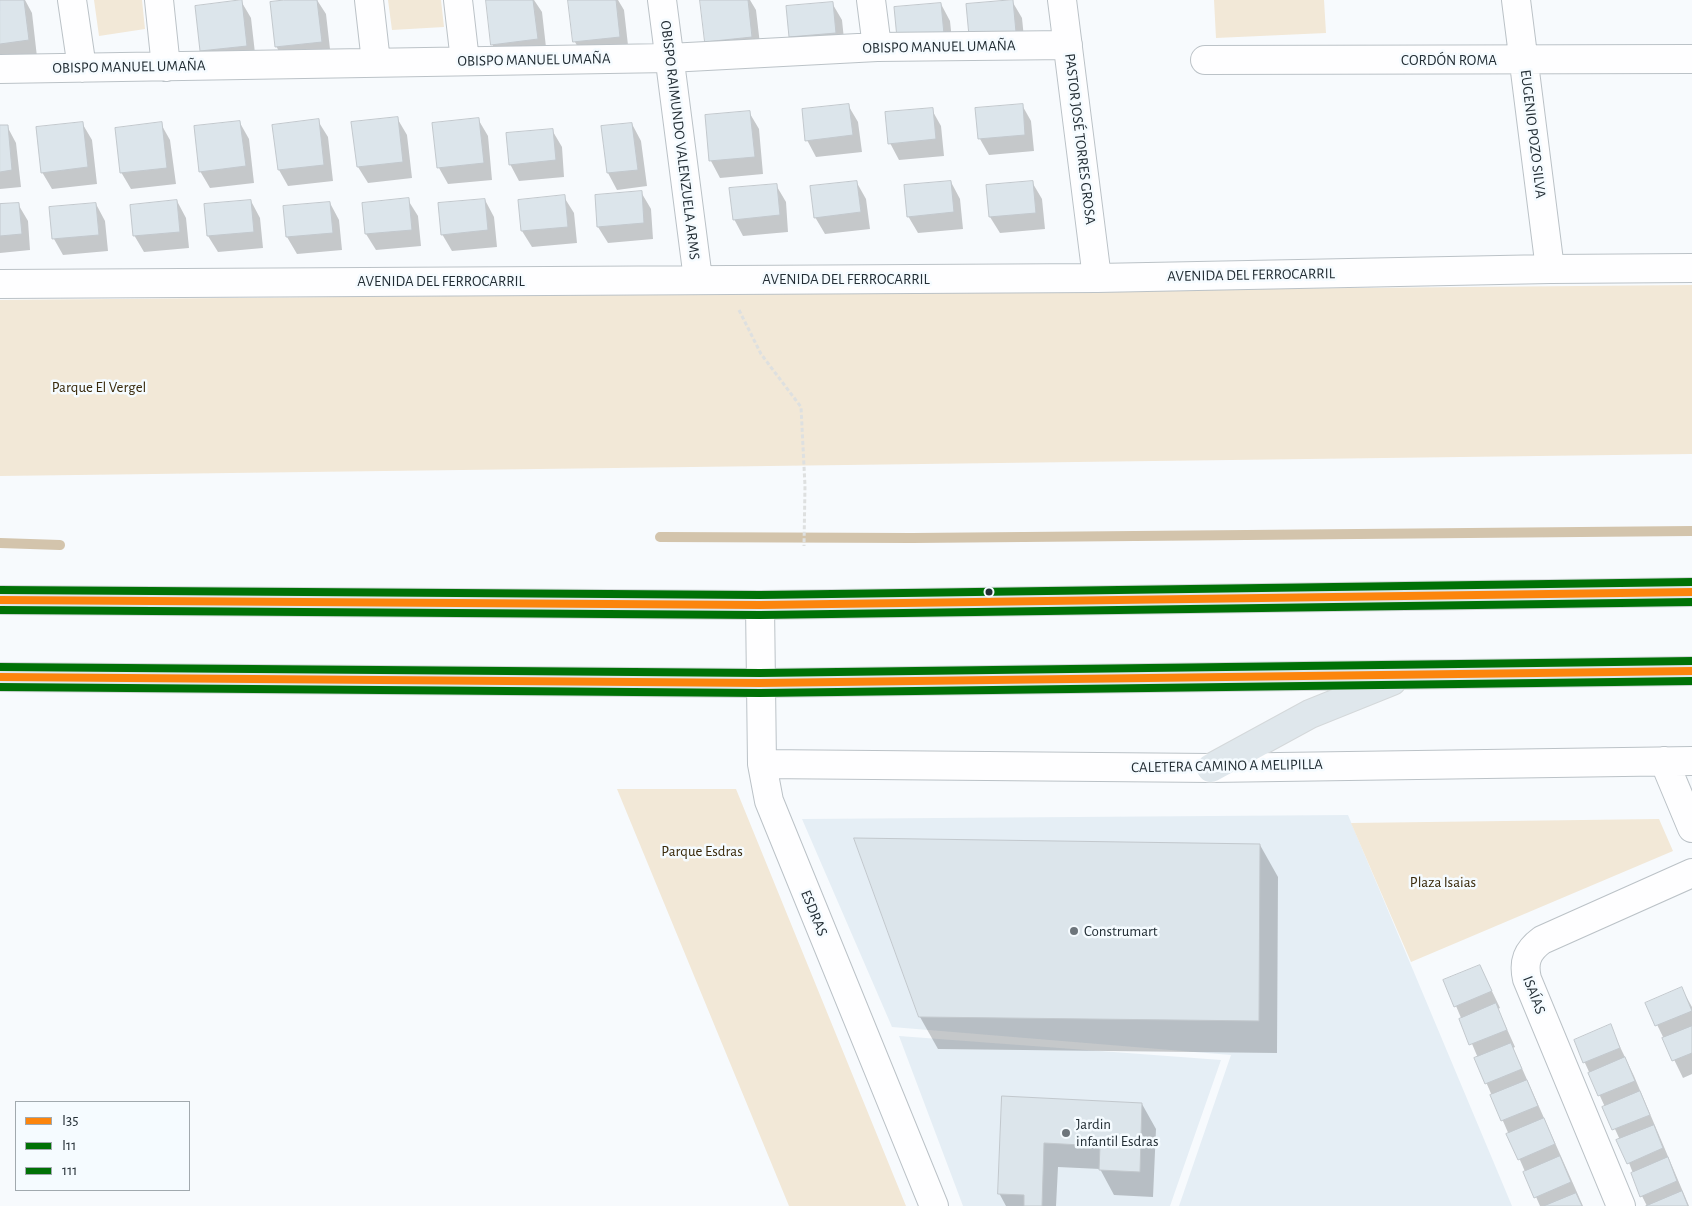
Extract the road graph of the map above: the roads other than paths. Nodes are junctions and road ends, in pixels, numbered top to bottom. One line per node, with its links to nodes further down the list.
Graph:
1 (72, 0): 18 (street)
2 (159, 0): 17 (street)
3 (370, 0): 16 (street)
4 (458, 0): 15 (street)
5 (662, 0): 11 (street, OBISPO RAIMUNDO VALENZUELA ARMS)
6 (871, 0): 10 (street)
7 (1062, 0): 9 (street, PASTOR JOSÉ TORRES GROSA)
8 (1516, 0): 14 (street, EUGENIO POZO SILVA)
9 (1068, 45): 10 (street, OBISPO MANUEL UMAÑA); 22 (street, PASTOR JOSÉ TORRES GROSA)
10 (877, 47): 11 (street, OBISPO MANUEL UMAÑA)
11 (669, 58): 15 (street, OBISPO MANUEL UMAÑA); 23 (street, OBISPO RAIMUNDO VALENZUELA ARMS)
12 (1692, 59): 14 (street, CORDÓN ROMA)
13 (1205, 60): 14 (street, CORDÓN ROMA)
14 (1524, 60): 21 (street, EUGENIO POZO SILVA)
15 (465, 61): 16 (street, OBISPO MANUEL UMAÑA)
16 (376, 62): 17 (street, OBISPO MANUEL UMAÑA)
17 (166, 67): 18 (street, OBISPO MANUEL UMAÑA)
18 (82, 68): 19 (street, OBISPO MANUEL UMAÑA)
19 (0, 69)
20 (1692, 268): 21 (street, AVENIDA DEL FERROCARRIL)
21 (1550, 269): 22 (street, AVENIDA DEL FERROCARRIL)
22 (1097, 278): 23 (street, AVENIDA DEL FERROCARRIL)
23 (711, 279): 24 (street, AVENIDA DEL FERROCARRIL)
24 (0, 284)
25 (1692, 592): 27 (main road)
26 (0, 600): 27 (main road)
27 (760, 605): 31 (street, ESDRAS)
28 (1692, 671): 29 (main road)
29 (1408, 674): 31 (main road); 35 (main road)
30 (0, 677): 31 (main road)
31 (760, 683): 34 (street, ESDRAS)
32 (1664, 761): 33 (street, CALETERA CAMINO A MELIPILLA); 35 (street, CALETERA CAMINO A MELIPILLA); 36 (street)
33 (1692, 762)
34 (762, 764): 35 (street, CALETERA CAMINO A MELIPILLA); 38 (street, ESDRAS)
35 (1211, 768)
36 (1692, 828)
37 (1692, 873): 39 (street, ISAÍAS)
38 (934, 1206)
39 (1621, 1206)

